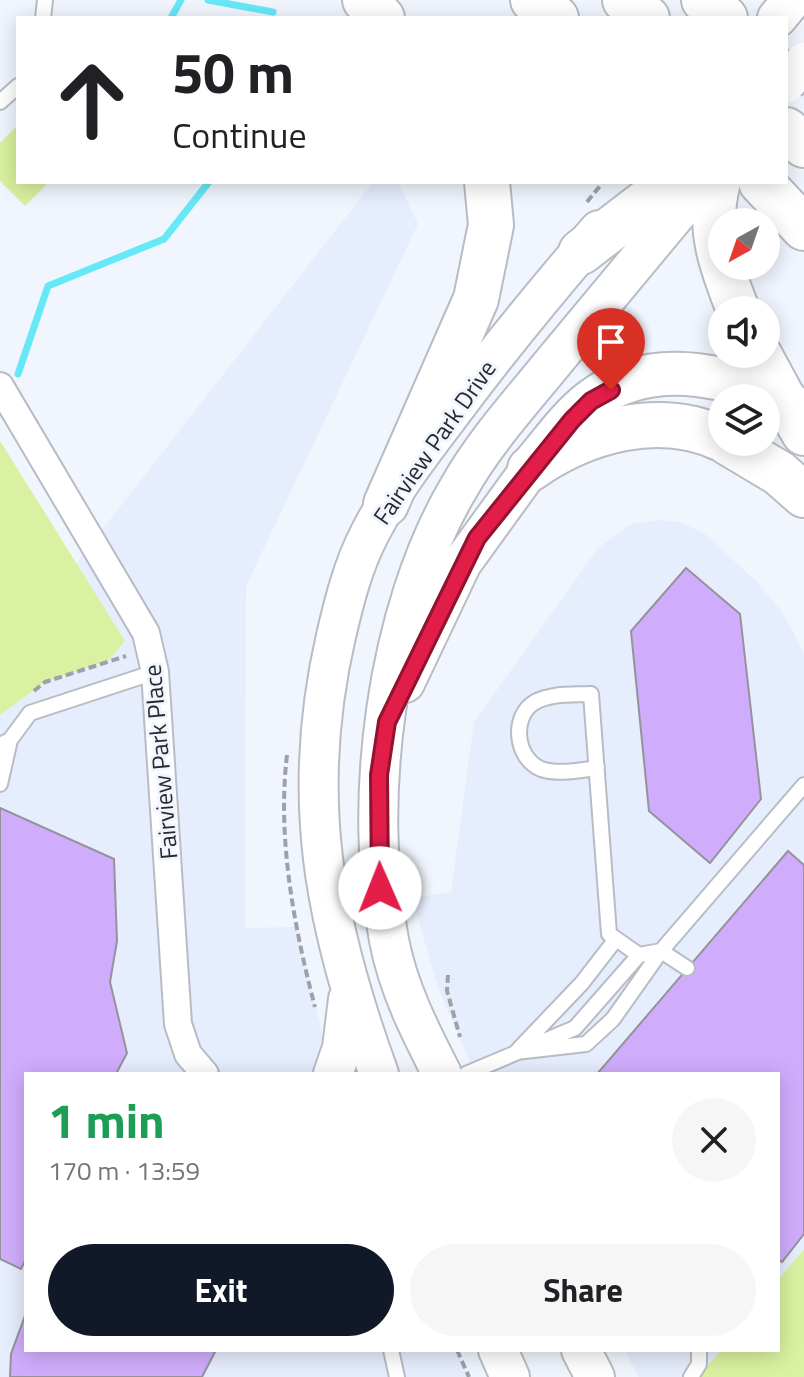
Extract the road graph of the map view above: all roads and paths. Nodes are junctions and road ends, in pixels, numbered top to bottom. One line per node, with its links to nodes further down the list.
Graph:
1 (365, 0): 7 (highway)
2 (533, 0): 8 (highway)
3 (625, 0): 9 (highway)
4 (650, 0): 10 (highway)
5 (704, 0): 11 (highway)
6 (792, 0): 12 (main road)
7 (380, 16)
8 (553, 16)
9 (645, 16)
10 (663, 16)
11 (723, 16)
12 (779, 16)
13 (804, 62): 15 (main road, bridge)
14 (788, 69): 16 (highway)
15 (788, 81)
16 (804, 82)
17 (16, 88): 18 (lane)
18 (0, 102)
19 (788, 132): 20 (highway)
20 (804, 145)
21 (487, 184): 36 (highway)
22 (638, 184): 27 (main road, Fairview Park Drive)
23 (765, 185): 25 (main road); 26 (highway)
24 (701, 186): 27 (highway); 28 (main road); 39 (main road, Fairview Park Drive)
25 (804, 217)
26 (804, 228)
27 (581, 252): 36 (main road, Fairview Park Drive)
28 (733, 296)
29 (769, 368): 31 (main road)
30 (0, 386): 37 (street, Fairview Park Place)
31 (798, 416): 34 (main road)
32 (708, 436): 34 (highway)
33 (750, 456): 35 (highway)
34 (530, 469): 39 (main road)
35 (804, 495)
36 (386, 504): 49 (main road, Fairview Park Drive)
37 (147, 675): 38 (path); 40 (lane); 52 (street, Fairview Park Place)
38 (23, 699)
39 (387, 722): 55 (main road, Fairview Park Drive)
40 (5, 743): 42 (lane)
41 (597, 768): 41 (lane); 44 (lane)
42 (0, 784)
43 (804, 785): 45 (lane)
44 (616, 939): 46 (lane); 51 (lane)
45 (661, 951): 46 (lane); 47 (lane); 51 (lane)
46 (639, 955): 51 (lane)
47 (687, 968)
48 (448, 975): 50 (path)
49 (349, 989): 53 (main road); 54 (main road, Fairview Park Drive)
50 (461, 1039)
51 (516, 1052): 56 (lane)
52 (203, 1072)
53 (334, 1072)
54 (378, 1072)
55 (441, 1072)
56 (471, 1072)
57 (391, 1352): 62 (lane)
58 (458, 1352): 63 (path)
59 (499, 1352): 64 (main road)
60 (582, 1352): 65 (main road)
61 (699, 1352): 66 (lane)
62 (397, 1377)
63 (469, 1377)
64 (510, 1377)
65 (595, 1377)
66 (691, 1377)

